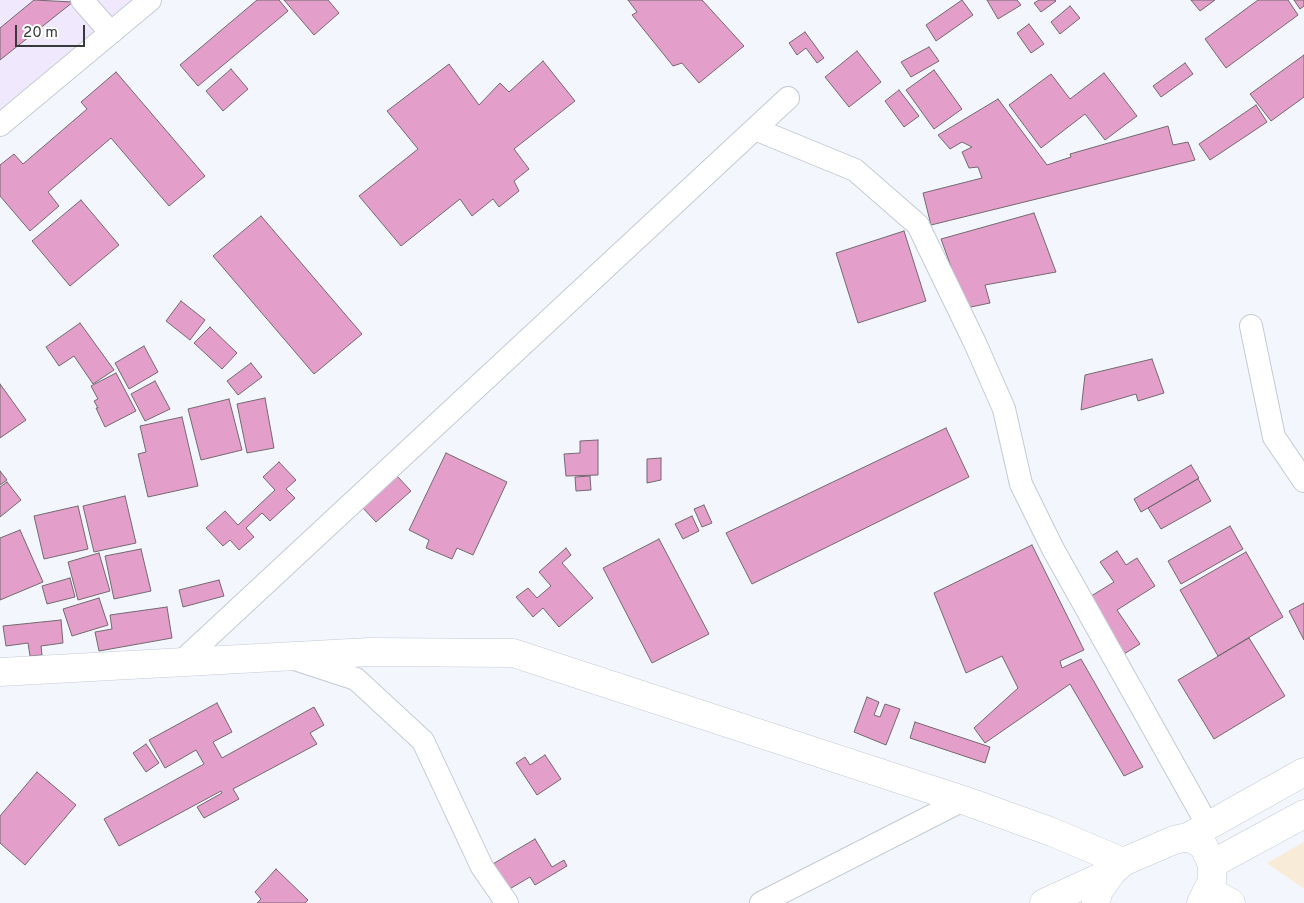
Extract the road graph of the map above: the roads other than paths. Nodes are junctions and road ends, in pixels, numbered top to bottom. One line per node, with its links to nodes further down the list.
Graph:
1 (82, 0): 3 (street)
2 (150, 0): 3 (street)
3 (111, 33): 5 (street)
4 (788, 98): 6 (street)
5 (0, 124)
6 (755, 129): 10 (street); 15 (street)
7 (1251, 326): 8 (street)
8 (1304, 480)
9 (289, 656): 10 (street); 13 (street); 18 (street)
10 (182, 662): 11 (street)
11 (0, 672)
12 (1304, 772): 15 (street)
13 (963, 800): 16 (street); 19 (street)
14 (1304, 814): 17 (street)
15 (1198, 830): 16 (street); 17 (street)
16 (1117, 867): 20 (street); 21 (street)
17 (1207, 886): 22 (street)
18 (508, 903)
19 (761, 903)
20 (1044, 903)
21 (1096, 903)
22 (1231, 903)

